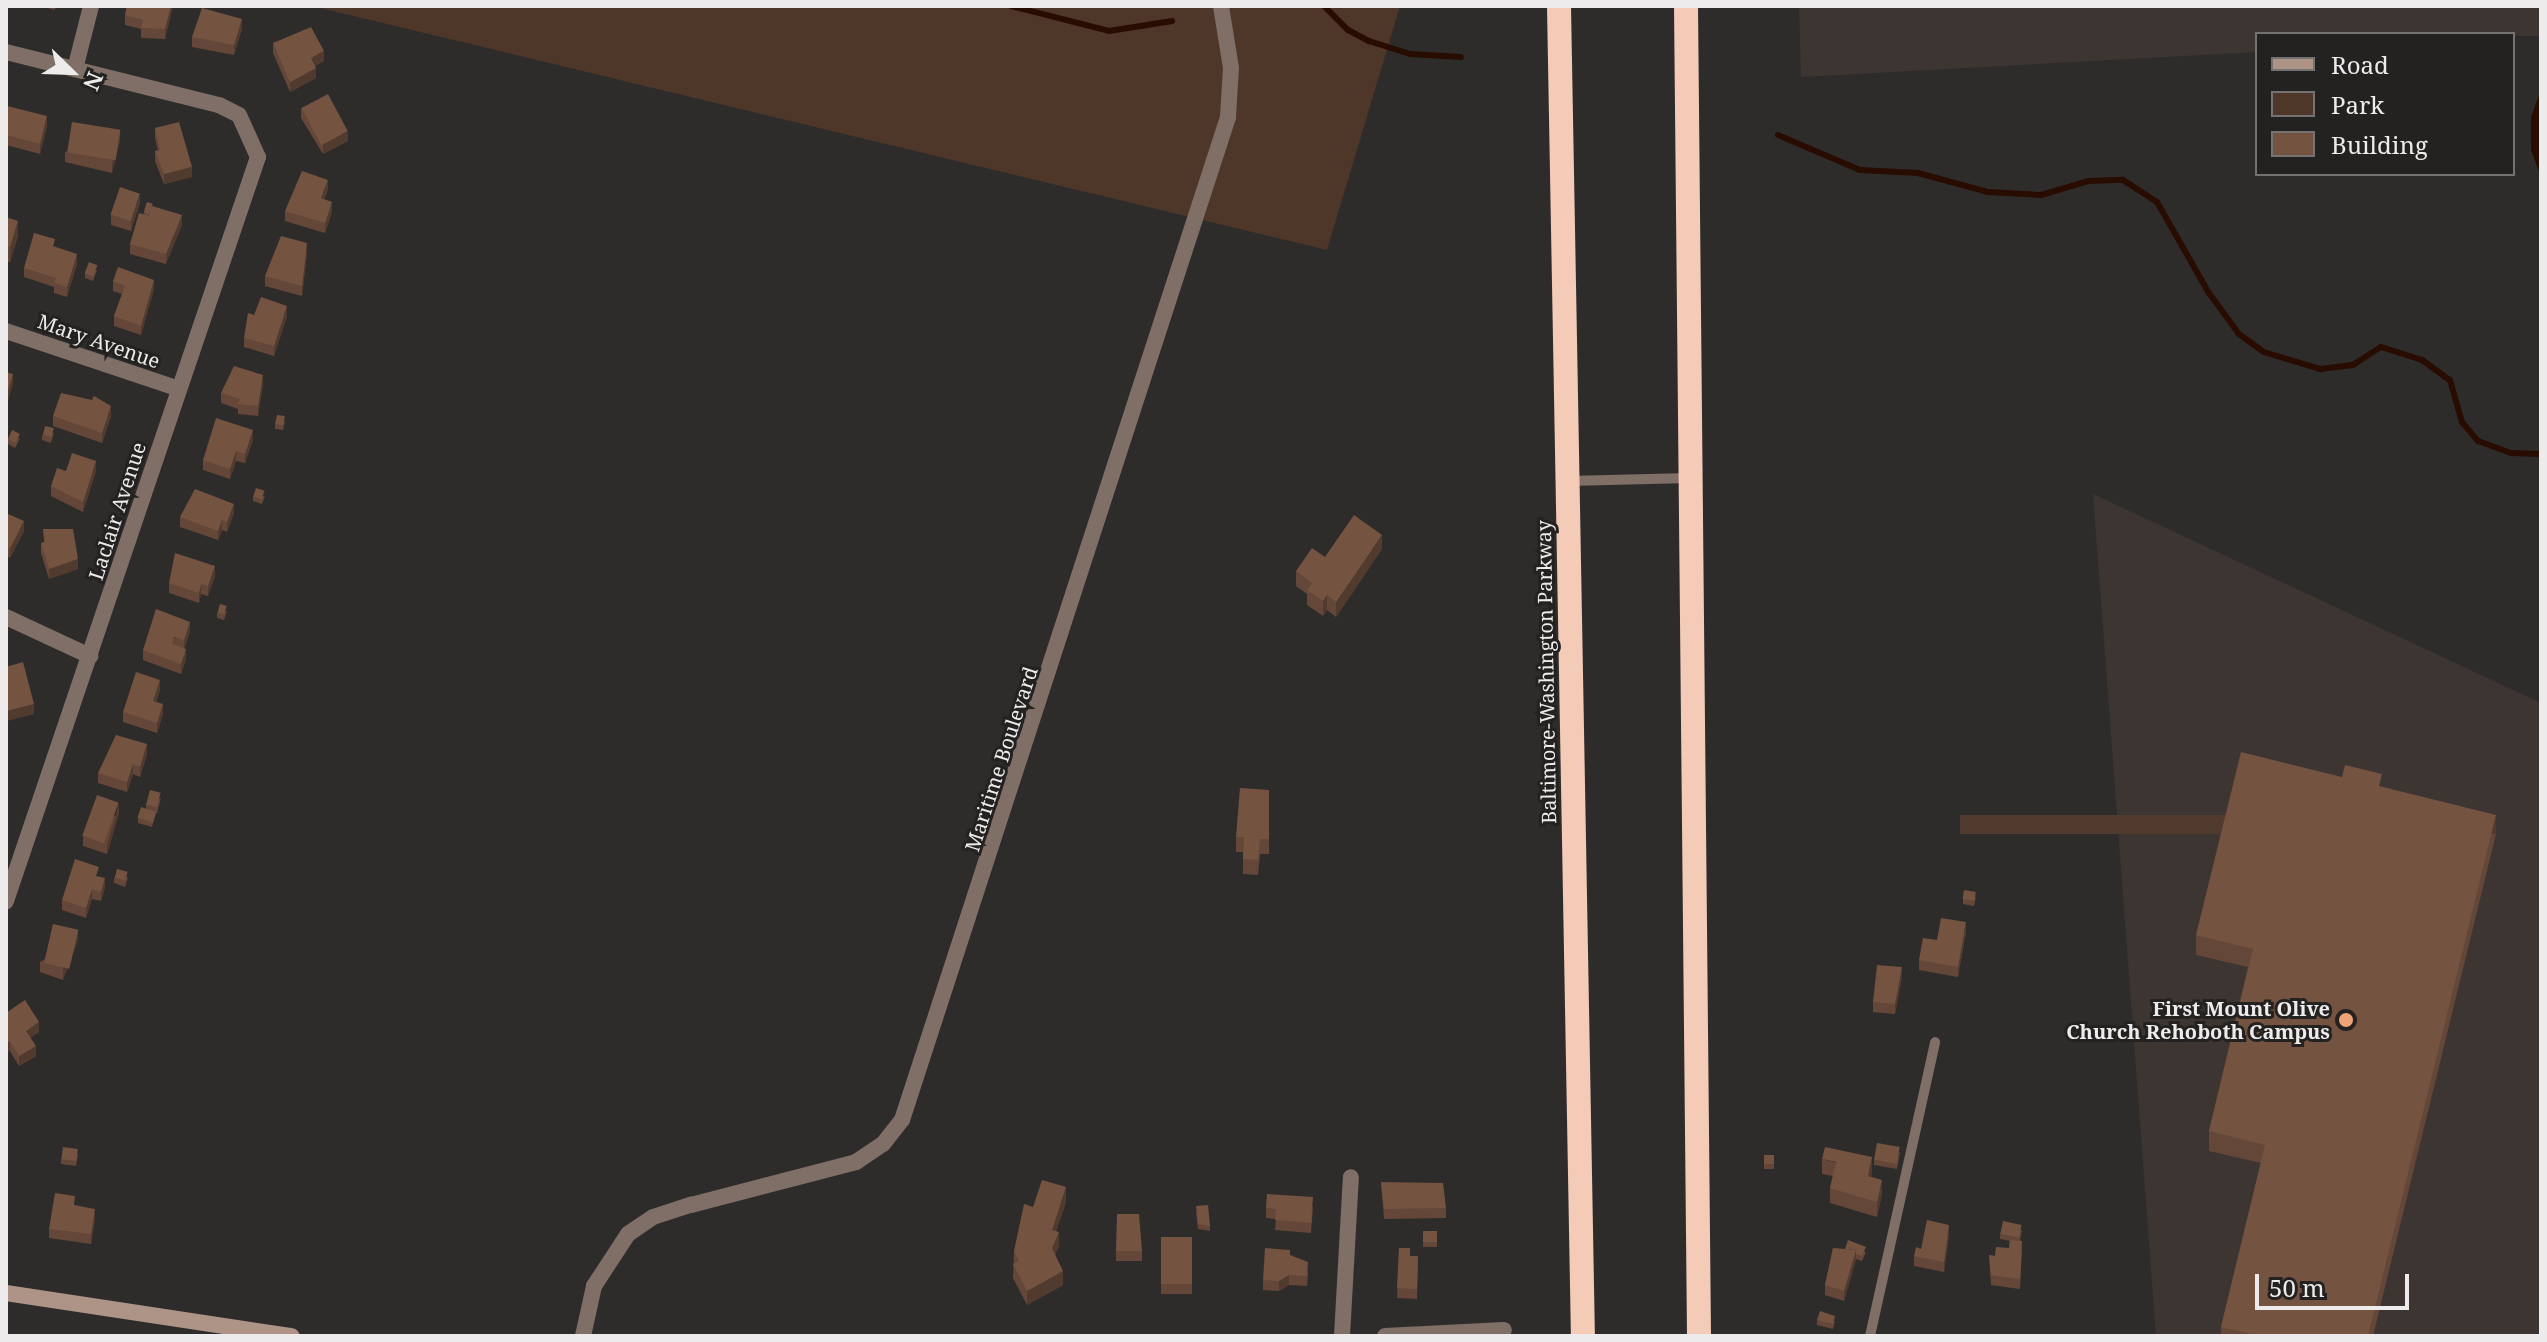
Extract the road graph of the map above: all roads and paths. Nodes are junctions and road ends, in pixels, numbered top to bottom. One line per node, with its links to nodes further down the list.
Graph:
1 (91, 6): 6 (street)
2 (1221, 6): 19 (street, Maritime Boulevard)
3 (1559, 6): 10 (highway, Baltimore-Washington Parkway)
4 (1686, 6): 9 (highway)
5 (6, 52): 6 (street)
6 (75, 69): 8 (street, Laclair Avenue)
7 (6, 331): 8 (street, Mary Avenue)
8 (179, 389): 12 (street, Laclair Avenue)
9 (1690, 478): 10 (lane); 23 (highway)
10 (1566, 481): 22 (highway, Baltimore-Washington Parkway)
11 (6, 617): 12 (street)
12 (90, 656): 13 (street, Laclair Avenue)
13 (6, 901)
14 (1935, 1042): 24 (lane)
15 (1351, 1177): 20 (street)
16 (6, 1293): 18 (street)
17 (1504, 1330): 21 (street)
18 (292, 1336)
19 (583, 1336)
20 (1342, 1336)
21 (1385, 1336)
22 (1583, 1336)
23 (1699, 1336)
24 (1870, 1336)

